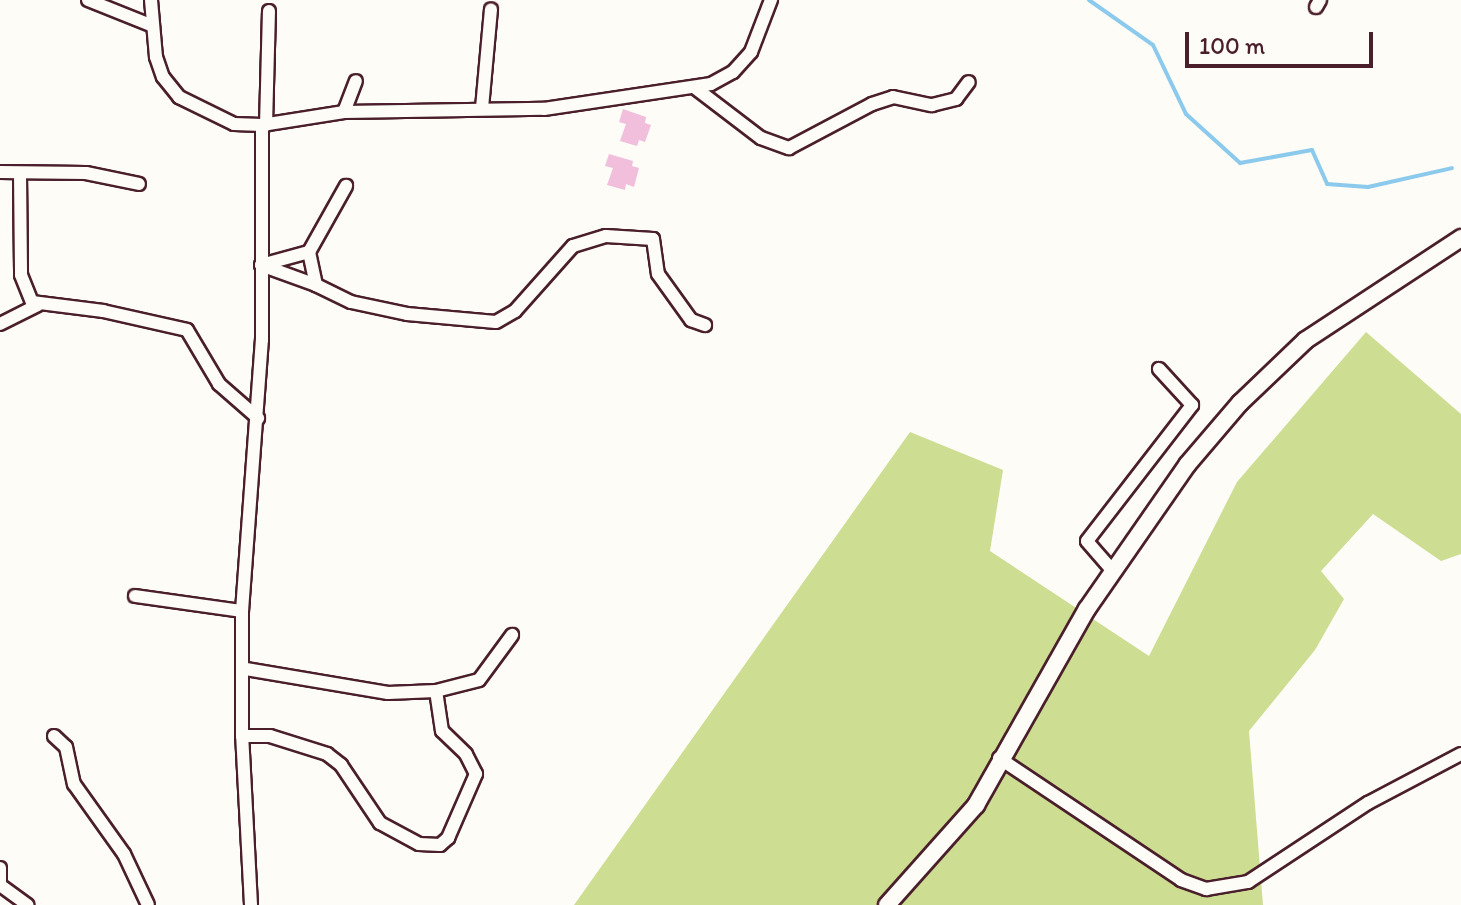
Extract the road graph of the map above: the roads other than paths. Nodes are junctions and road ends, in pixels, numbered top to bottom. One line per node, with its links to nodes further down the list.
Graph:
1 (88, 0): 6 (street)
2 (151, 0): 6 (street)
3 (771, 0): 9 (street)
4 (491, 9): 10 (street)
5 (269, 11): 12 (street)
6 (153, 26): 12 (street)
7 (356, 81): 11 (street)
8 (969, 82): 9 (street)
9 (694, 87): 10 (street)
10 (482, 108): 11 (street)
11 (344, 112): 12 (street)
12 (264, 125): 19 (street)
13 (0, 172): 14 (street)
14 (20, 174): 15 (street); 21 (street)
15 (139, 184)
16 (346, 186): 18 (street)
17 (1461, 238): 26 (main road)
18 (309, 252): 19 (street); 20 (street)
19 (261, 265): 20 (street); 25 (street)
20 (316, 285): 23 (street)
21 (38, 305): 22 (street); 25 (street)
22 (0, 324)
23 (705, 325)
24 (1159, 369): 26 (street)
25 (258, 418): 28 (street)
26 (1112, 570): 35 (main road)
27 (135, 596): 28 (street)
28 (242, 611): 30 (street)
29 (512, 635): 31 (street)
30 (246, 669): 31 (street); 33 (street)
31 (436, 691): 33 (street)
32 (54, 736): 39 (street)
33 (242, 736): 40 (street)
34 (1461, 754): 35 (street)
35 (999, 758): 41 (main road)
36 (0, 868): 37 (street)
37 (0, 884): 38 (street)
38 (28, 905)
39 (148, 905)
40 (251, 905)
41 (887, 905)

